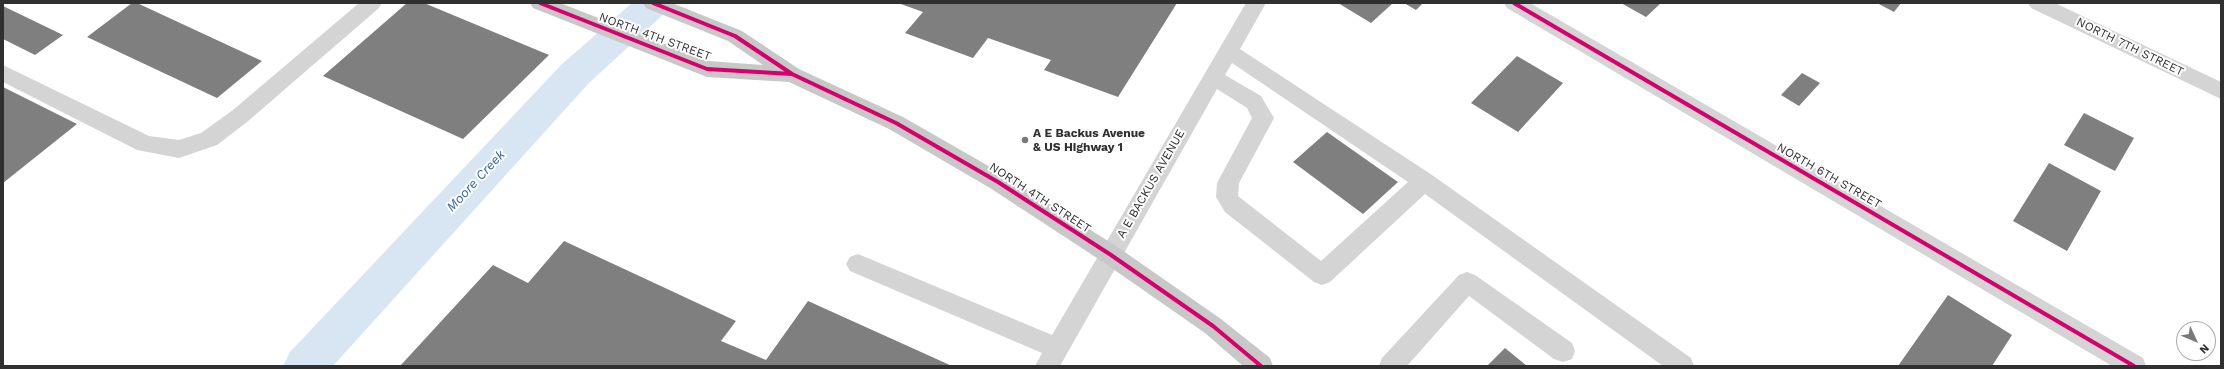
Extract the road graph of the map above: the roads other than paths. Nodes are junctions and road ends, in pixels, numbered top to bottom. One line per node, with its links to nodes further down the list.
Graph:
1 (372, 3): 8 (street)
2 (540, 3): 9 (main road, NORTH 4TH STREET)
3 (653, 3): 9 (main road, NORTH 4TH STREET)
4 (1256, 3): 7 (street, A E BACKUS AVENUE)
5 (1514, 3): 20 (street, NORTH 6TH STREET)
6 (2038, 3): 11 (street, NORTH 7TH STREET)
7 (1228, 51): 10 (street, A E BACKUS AVENUE); 12 (street)
8 (3, 73)
9 (792, 74): 13 (main road, NORTH 4TH STREET)
10 (1213, 77): 12 (street); 13 (street, A E BACKUS AVENUE)
11 (2221, 91)
12 (1424, 181): 19 (street)
13 (1110, 255): 16 (street, A E BACKUS AVENUE); 17 (main road, NORTH 4TH STREET)
14 (858, 264): 16 (street)
15 (1562, 351): 18 (street)
16 (1052, 357)
17 (1261, 366)
18 (1391, 366)
19 (1682, 366)
20 (2134, 366)

